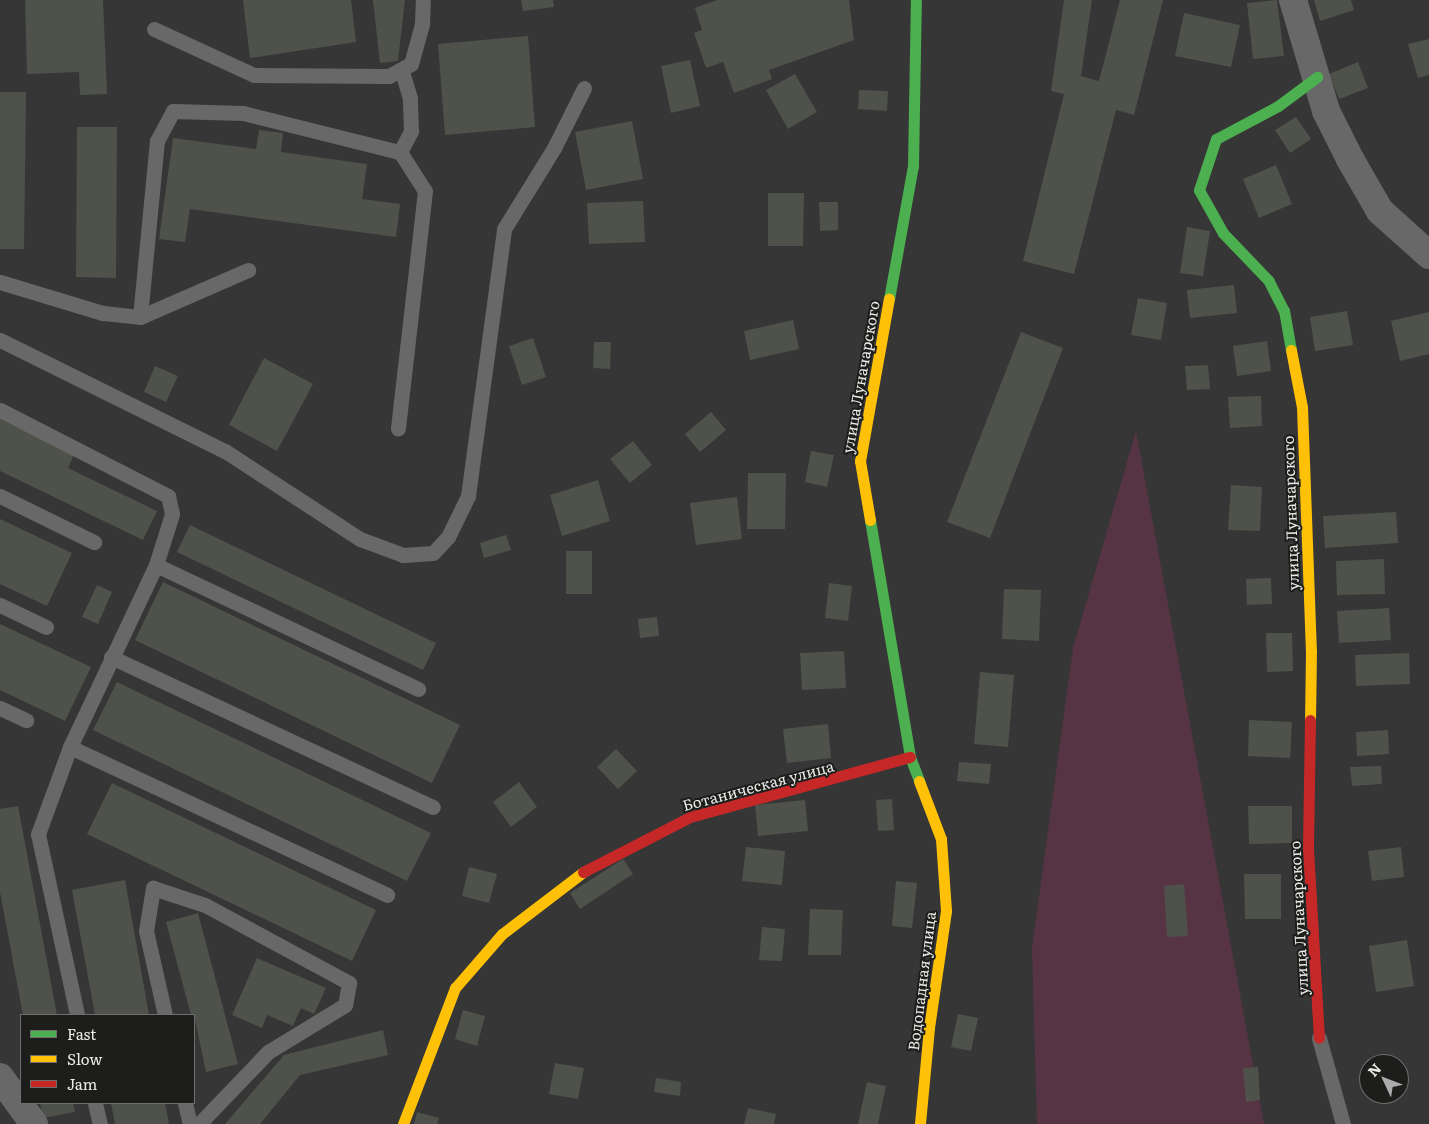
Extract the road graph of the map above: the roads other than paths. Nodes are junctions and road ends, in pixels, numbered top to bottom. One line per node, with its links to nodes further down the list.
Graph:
1 (423, 0): 5 (lane)
2 (916, 0): 26 (street, улица Луначарского)
3 (1293, 0): 6 (street)
4 (154, 29): 5 (lane)
5 (402, 70): 8 (lane)
6 (1317, 77): 9 (street); 31 (street, улица Луначарского)
7 (584, 88): 13 (lane)
8 (400, 152): 12 (lane); 15 (lane)
9 (1429, 255)
10 (248, 270): 12 (lane)
11 (0, 282): 12 (lane)
12 (140, 317)
13 (0, 340)
14 (0, 410): 18 (lane)
15 (398, 428)
16 (0, 496): 17 (lane)
17 (94, 542)
18 (156, 565): 21 (lane); 22 (lane)
19 (0, 605): 20 (lane)
20 (46, 627)
21 (111, 657): 25 (lane); 27 (lane)
22 (418, 689)
23 (0, 708): 24 (lane)
24 (26, 720)
25 (70, 747): 28 (lane); 29 (lane)
26 (910, 757): 39 (street, Ботаническая улица); 40 (street, Водопадная улица)
27 (433, 807)
28 (387, 895)
29 (77, 1014)
30 (165, 1014): 38 (lane)
31 (1319, 1038): 41 (lane)
32 (0, 1077): 35 (street)
33 (95, 1104): 36 (lane)
34 (186, 1104): 37 (lane)
35 (34, 1124)
36 (100, 1124)
37 (190, 1124)
38 (200, 1124)
39 (403, 1124)
40 (920, 1124)
41 (1344, 1124)

